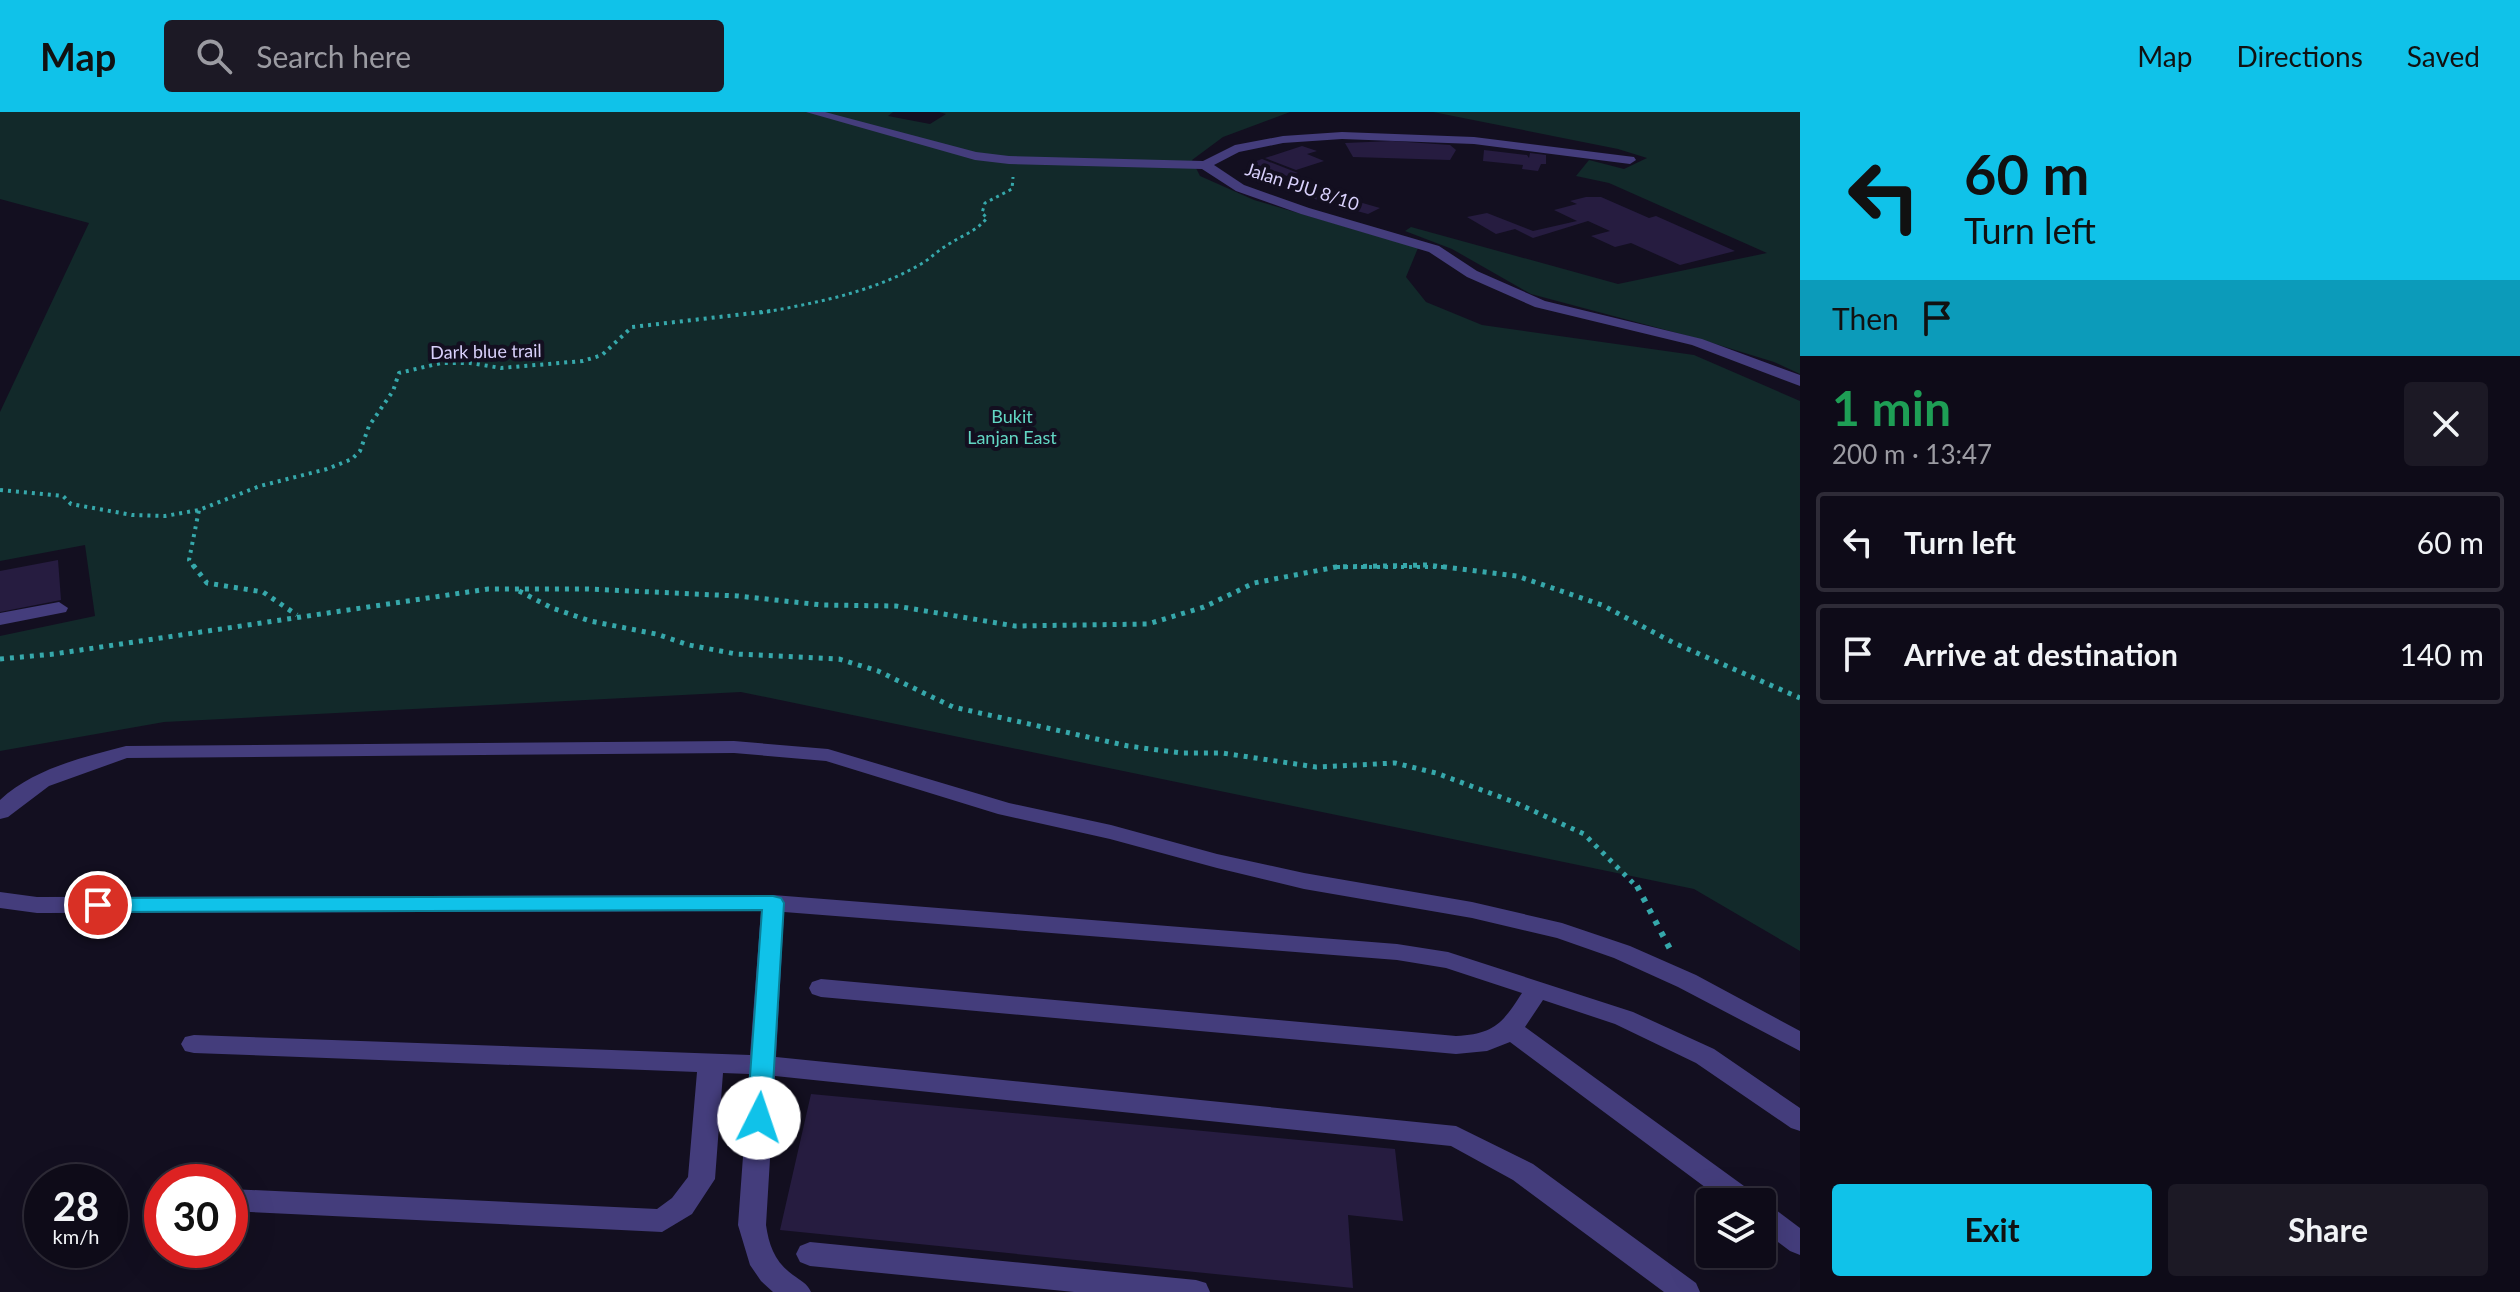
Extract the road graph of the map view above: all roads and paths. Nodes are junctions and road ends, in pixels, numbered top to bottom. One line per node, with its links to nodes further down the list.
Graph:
1 (812, 112): 2 (street)
2 (975, 156): 4 (street); 9 (path, Dark blue trail)
3 (1630, 160): 4 (street, Jalan PJU 8/10)
4 (1205, 165): 6 (street, Jalan PJU 8/10)
5 (1397, 221): 6 (street)
6 (1384, 232): 7 (street, Jalan PJU 8/10)
7 (1800, 381)
8 (0, 490): 9 (path, Dark blue trail)
9 (199, 510): 12 (path)
10 (518, 591): 12 (path); 15 (path); 19 (path)
11 (59, 608): 13 (street)
12 (298, 616): 14 (path)
13 (0, 619)
14 (0, 659)
15 (1800, 698)
16 (0, 812): 19 (street)
17 (0, 900): 18 (street)
18 (773, 903): 21 (street); 26 (street)
19 (1687, 981): 23 (street)
20 (821, 988): 22 (street)
21 (1538, 989): 22 (street); 27 (street)
22 (1511, 1030): 28 (street)
23 (1800, 1042)
24 (194, 1044): 25 (street)
25 (711, 1063): 26 (street); 29 (street)
26 (762, 1065): 33 (street); 35 (street)
27 (1800, 1121)
28 (1726, 1188)
29 (248, 1201)
30 (1776, 1225): 31 (street)
31 (1800, 1243)
32 (810, 1254): 34 (street)
33 (797, 1292)
34 (1196, 1292)
35 (1686, 1292)

